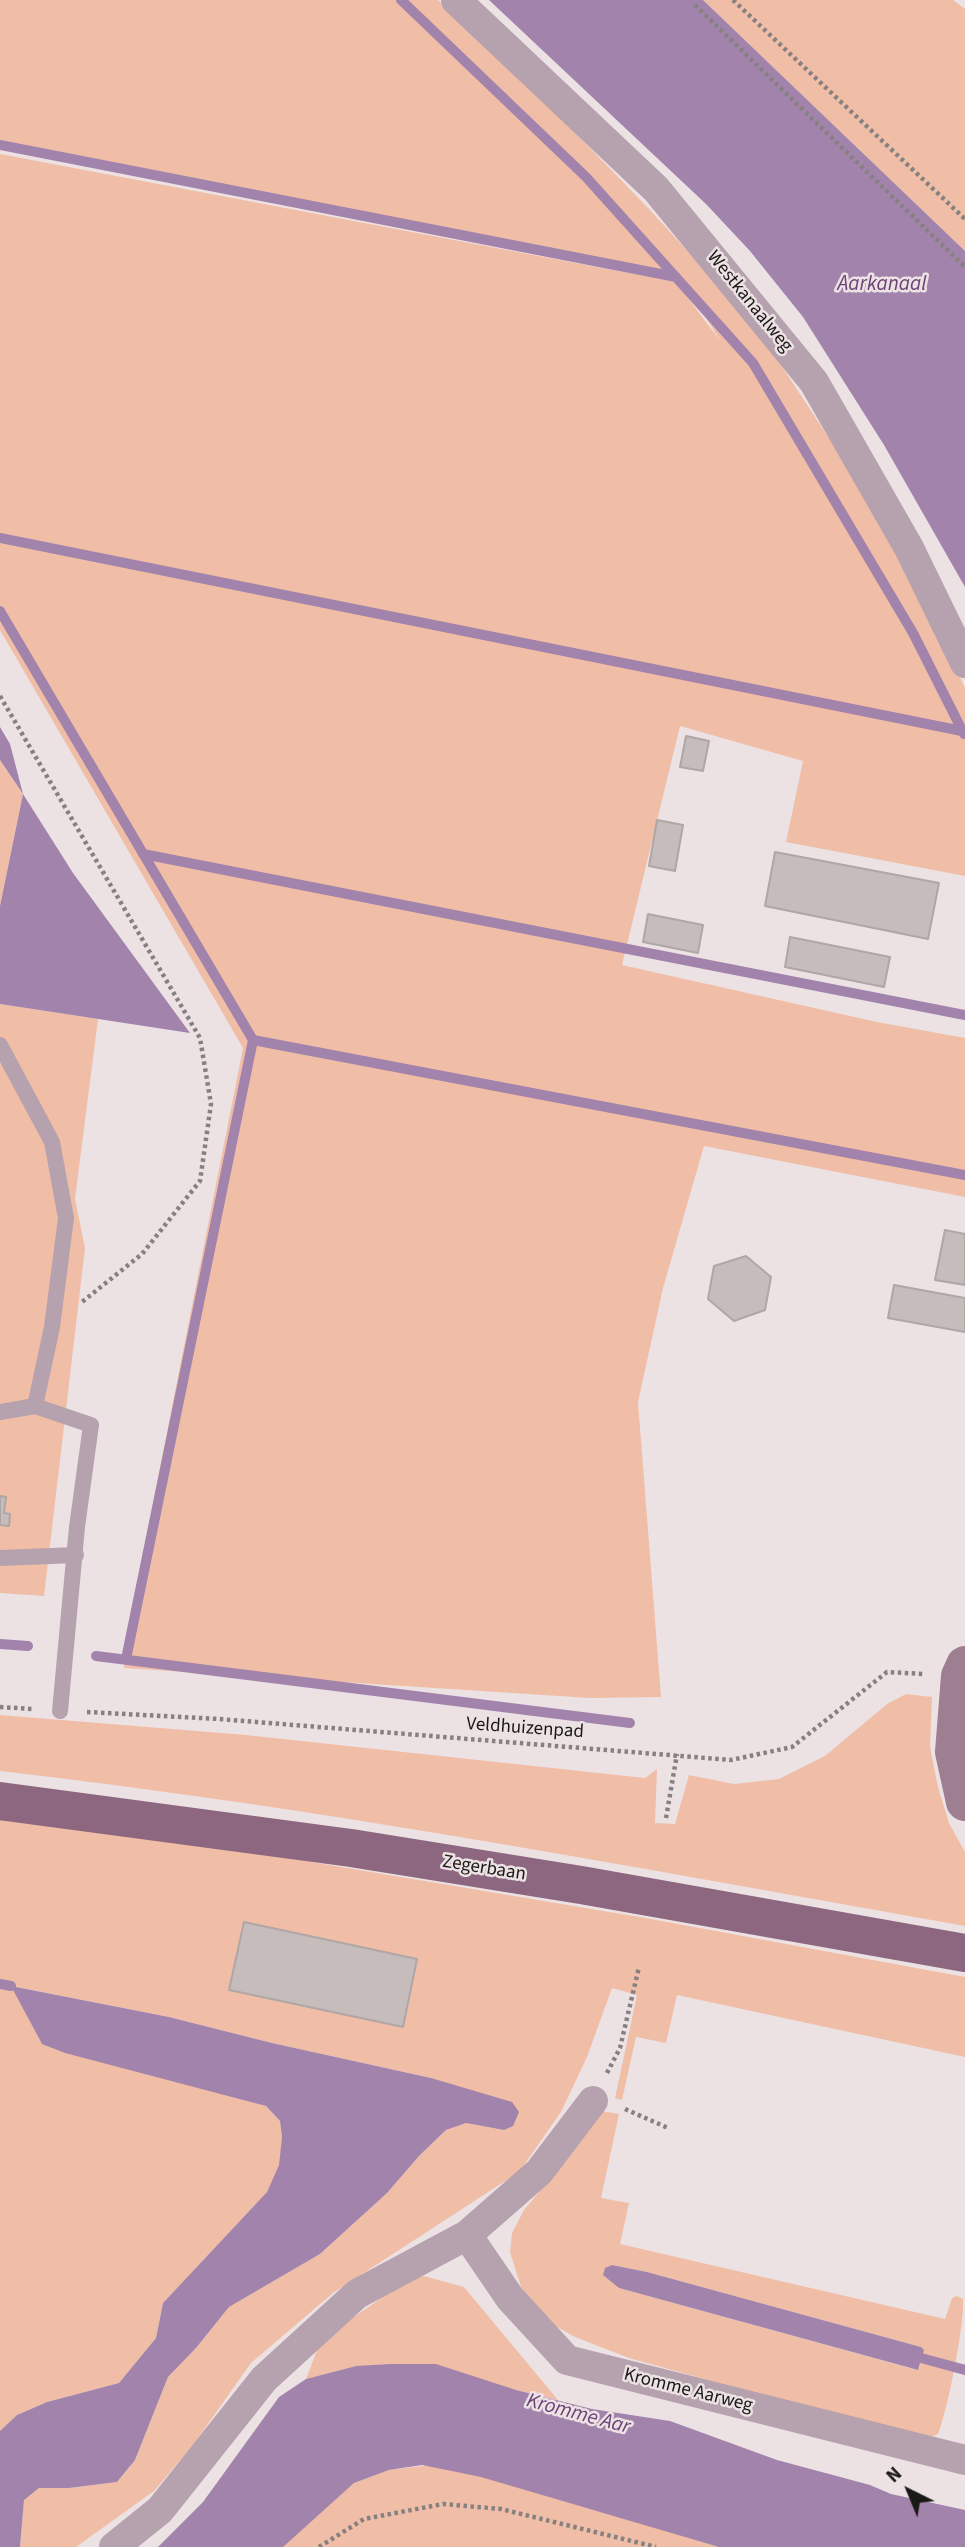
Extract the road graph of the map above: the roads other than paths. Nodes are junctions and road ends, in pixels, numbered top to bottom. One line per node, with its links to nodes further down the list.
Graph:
1 (456, 0): 2 (street, Westkanaalweg)
2 (965, 663)
3 (0, 1045): 4 (lane)
4 (35, 1406): 5 (lane); 6 (lane)
5 (0, 1412)
6 (76, 1555): 7 (lane); 9 (lane)
7 (0, 1558)
8 (962, 1671): 11 (street)
9 (61, 1711)
10 (0, 1801): 12 (main road, Zegerbaan)
11 (965, 1802)
12 (965, 1952)
13 (593, 2101): 14 (street)
14 (467, 2235): 15 (street, Kromme Aarweg); 16 (street)
15 (965, 2460)
16 (114, 2547)

